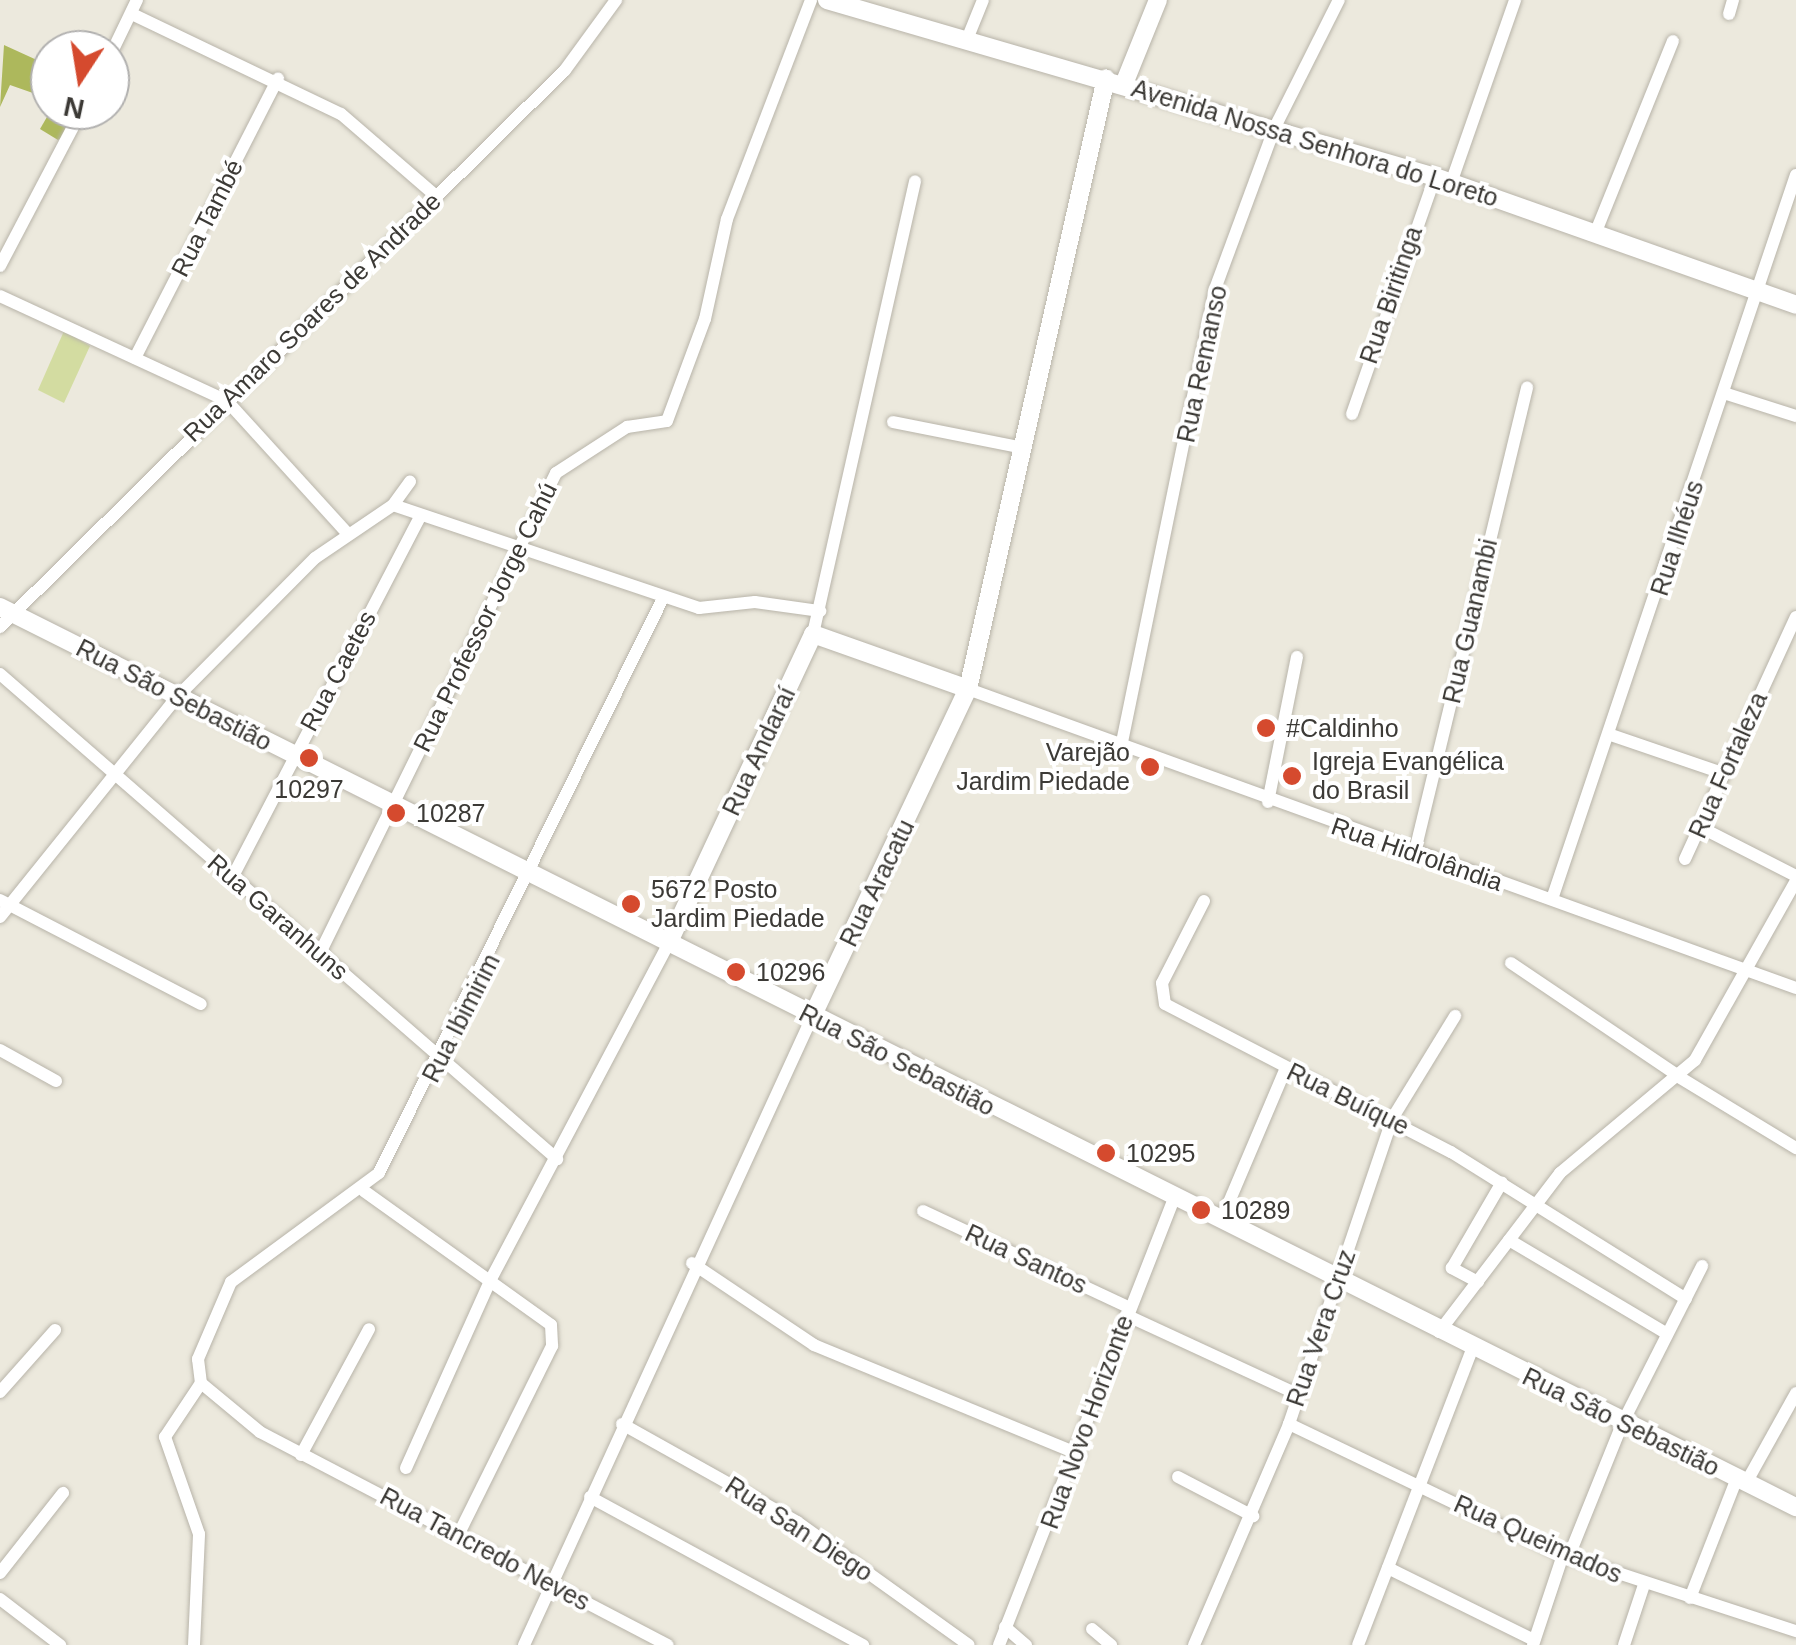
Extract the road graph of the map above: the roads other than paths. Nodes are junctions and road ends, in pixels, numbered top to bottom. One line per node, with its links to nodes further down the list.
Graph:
1 (137, 0): 9 (street)
2 (616, 0): 20 (street, Rua Amaro Soares de Andrade)
3 (811, 0): 38 (street, Rua Professor Jorge Cahú)
4 (827, 0): 12 (street, Avenida Nossa Senhora do Loreto)
5 (983, 0): 12 (street)
6 (1158, 0): 14 (street, Rua Aracatu)
7 (1339, 0): 15 (street, Rua Remanso)
8 (1515, 0): 18 (street, Rua Biritinga)
9 (132, 14): 10 (street); 13 (street)
10 (124, 30)
11 (1673, 40): 21 (street)
12 (966, 42): 14 (street, Avenida Nossa Senhora do Loreto)
13 (278, 78): 20 (street); 26 (street, Rua També)
14 (1115, 81): 15 (street, Avenida Nossa Senhora do Loreto); 33 (street, Rua Aracatu)
15 (1275, 127): 18 (street, Avenida Nossa Senhora do Loreto); 49 (street, Rua Remanso)
16 (71, 130): 22 (street)
17 (1796, 175): 23 (street, Rua Ilhéus)
18 (1442, 180): 21 (street, Avenida Nossa Senhora do Loreto); 30 (street, Rua Biritinga)
19 (916, 181): 40 (street, Rua Andaraí)
20 (436, 196): 29 (street, Rua Amaro Soares de Andrade)
21 (1595, 234): 23 (street, Avenida Nossa Senhora do Loreto)
22 (0, 266)
23 (1754, 290): 25 (street, Avenida Nossa Senhora do Loreto); 28 (street, Rua Ilhéus)
24 (0, 296): 26 (street)
25 (1796, 306)
26 (136, 358): 29 (street)
27 (1527, 387): 56 (street, Rua Guanambi)
28 (1724, 392): 31 (street); 48 (street, Rua Ilhéus)
29 (226, 400): 37 (street); 41 (street, Rua Amaro Soares de Andrade)
30 (1352, 414)
31 (1796, 416)
32 (893, 422): 33 (street)
33 (1022, 448): 46 (street, Rua Aracatu)
34 (410, 482): 35 (street)
35 (393, 504): 36 (street); 37 (street)
36 (419, 519): 38 (street); 50 (street, Rua Caetes)
37 (346, 532): 47 (street)
38 (519, 549): 39 (street); 54 (street, Rua Professor Jorge Cahú)
39 (663, 598): 40 (street); 59 (street, Rua Ibimirim)
40 (820, 610): 43 (street, Rua Andaraí)
41 (4, 615): 47 (street, Rua São Sebastião)
42 (1796, 617): 51 (street, Rua Fortaleza)
43 (813, 634): 46 (street, Rua Hidrolândia); 64 (street, Rua Andaraí)
44 (1296, 658): 53 (street)
45 (0, 674): 52 (street, Rua Garanhuns)
46 (968, 690): 49 (street, Rua Hidrolândia); 71 (street, Rua Aracatu)
47 (178, 696): 50 (street, Rua São Sebastião); 52 (street)
48 (1610, 734): 51 (street); 61 (street, Rua Ilhéus)
49 (1121, 747): 53 (street, Rua Hidrolândia)
50 (294, 756): 54 (street, Rua São Sebastião); 58 (street, Rua Caetes)
51 (1725, 774): 55 (street, Rua Fortaleza)
52 (115, 777): 58 (street, Rua Garanhuns); 63 (street)
53 (1268, 802): 56 (street, Rua Hidrolândia)
54 (393, 804): 59 (street, Rua São Sebastião); 65 (street, Rua Professor Jorge Cahú)
55 (1700, 828): 57 (street, Rua Fortaleza); 60 (street)
56 (1414, 854): 61 (street, Rua Hidrolândia)
57 (1685, 859)
58 (232, 878): 65 (street, Rua Garanhuns)
59 (532, 878): 64 (street, Rua São Sebastião); 73 (street, Rua Ibimirim)
60 (1796, 878): 67 (street)
61 (1552, 900): 67 (street, Rua Hidrolândia)
62 (1204, 901): 74 (street, Rua Buíque)
63 (3, 908): 69 (street)
64 (668, 944): 71 (street, Rua São Sebastião); 79 (street, Rua Andaraí)
65 (320, 953): 73 (street, Rua Garanhuns)
66 (1511, 963): 75 (street)
67 (1751, 972): 68 (street, Rua Hidrolândia); 75 (street)
68 (1796, 988)
69 (201, 1004)
70 (1456, 1016): 77 (street, Rua Vera Cruz)
71 (812, 1017): 82 (street, Rua São Sebastião); 87 (street, Rua Aracatu)
72 (0, 1050): 76 (street)
73 (440, 1059): 79 (street, Rua Garanhuns); 81 (street, Rua Ibimirim)
74 (1286, 1068): 77 (street, Rua Buíque); 85 (street)
75 (1678, 1076): 78 (street); 83 (street)
76 (56, 1081)
77 (1392, 1119): 80 (street, Rua Buíque); 89 (street, Rua Vera Cruz)
78 (1796, 1148)
79 (557, 1159): 90 (street, Rua Andaraí)
80 (1502, 1182): 83 (street, Rua Buíque); 91 (street)
81 (364, 1191): 90 (street); 99 (street, Rua Ibimirim)
82 (1174, 1199): 85 (street, Rua São Sebastião); 93 (street, Rua Novo Horizonte)
83 (1534, 1205): 86 (street); 92 (street, Rua Buíque)
84 (923, 1210): 93 (street, Rua Santos)
85 (1221, 1222): 89 (street, Rua São Sebastião)
86 (1509, 1240): 91 (street); 97 (street)
87 (692, 1263): 104 (street, Rua Aracatu); 106 (street)
88 (1702, 1266): 92 (street)
89 (1340, 1278): 96 (street, Rua São Sebastião); 102 (street, Rua Vera Cruz)
90 (491, 1279): 108 (street, Rua Andaraí); 116 (street)
91 (1478, 1282): 96 (street)
92 (1686, 1299): 97 (street)
93 (1128, 1311): 102 (street, Rua Santos); 106 (street, Rua Novo Horizonte)
94 (369, 1329): 107 (street)
95 (55, 1330): 100 (street)
96 (1439, 1332): 98 (street, Rua São Sebastião)
97 (1667, 1334): 103 (street)
98 (1472, 1350): 103 (street, Rua São Sebastião); 111 (street)
99 (201, 1381): 107 (street, Rua Tancredo Neves); 129 (street, Rua Ibimirim)
100 (0, 1392)
101 (1796, 1393): 110 (street)
102 (1299, 1394): 105 (street, Rua Vera Cruz)
103 (1622, 1422): 110 (street, Rua São Sebastião); 117 (street)
104 (622, 1424): 113 (street, Rua Aracatu); 133 (street, Rua San Diego)
105 (1289, 1424): 111 (street, Rua Queimados); 115 (street, Rua Vera Cruz)
106 (1078, 1454): 124 (street, Rua Novo Horizonte)
107 (302, 1455): 116 (street, Rua Tancredo Neves)
108 (406, 1468)
109 (1178, 1476): 115 (street)
110 (1742, 1480): 114 (street, Rua São Sebastião); 123 (street)
111 (1420, 1486): 117 (street, Rua Queimados); 118 (street)
112 (63, 1493): 119 (street)
113 (590, 1497): 120 (street, Rua Aracatu); 132 (street)
114 (1796, 1507)
115 (1253, 1516): 137 (street, Rua Vera Cruz)
116 (459, 1533): 120 (street, Rua Tancredo Neves)
117 (1566, 1556): 121 (street, Rua Queimados); 127 (street)
118 (1388, 1568): 127 (street); 138 (street)
119 (0, 1573)
120 (551, 1583): 130 (street, Rua Aracatu); 131 (street, Rua Tancredo Neves)
121 (1644, 1585): 123 (street, Rua Queimados); 139 (street)
122 (0, 1598): 128 (street)
123 (1690, 1598): 126 (street, Rua Queimados)
124 (1006, 1627): 134 (street, Rua Novo Horizonte); 135 (street)
125 (1092, 1629): 136 (street)
126 (1796, 1632)
127 (1534, 1642)
128 (60, 1645)
129 (194, 1645)
130 (524, 1645)
131 (668, 1645)
132 (863, 1645)
133 (969, 1645)
134 (999, 1645)
135 (1026, 1645)
136 (1111, 1645)
137 (1194, 1645)
138 (1358, 1645)
139 (1624, 1645)

